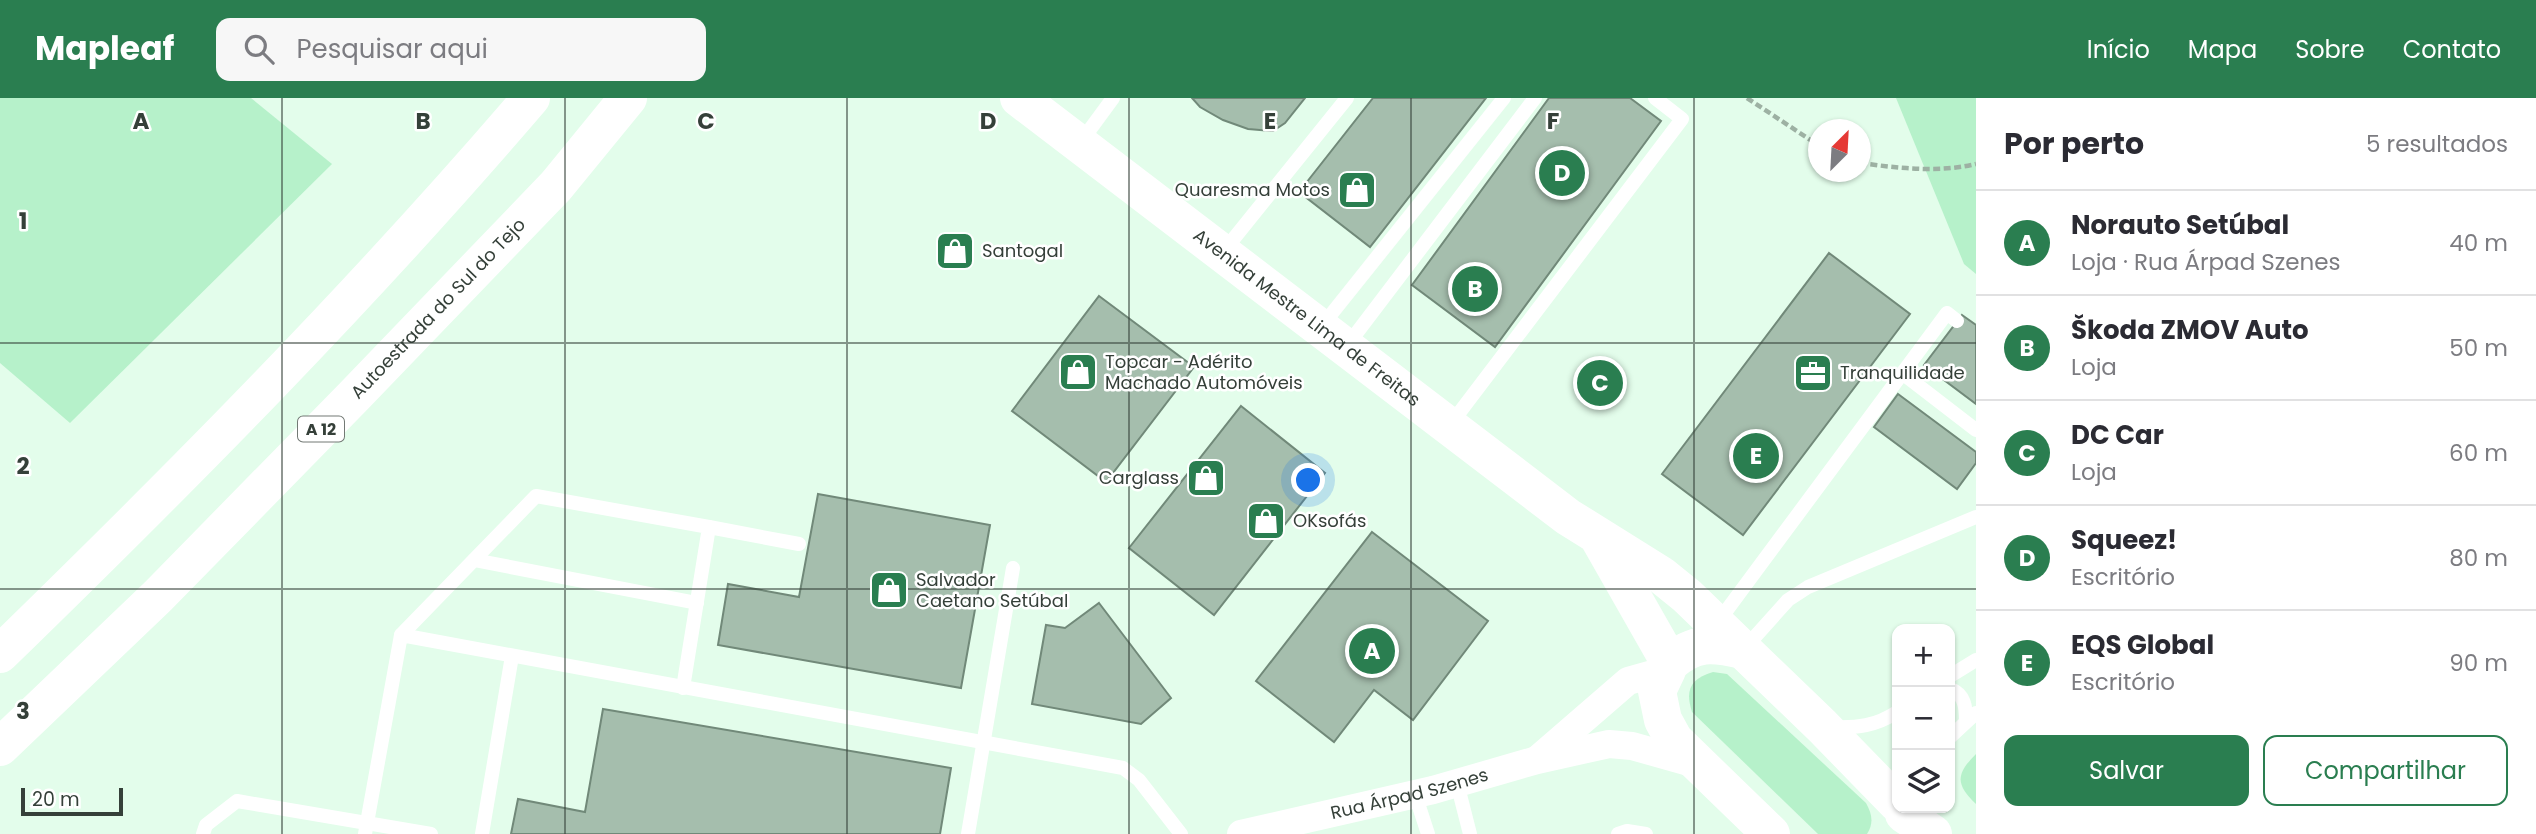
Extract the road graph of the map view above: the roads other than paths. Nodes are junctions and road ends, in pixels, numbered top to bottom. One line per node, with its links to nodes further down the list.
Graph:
1 (531, 98): 26 (main road)
2 (628, 98): 38 (main road, Autoestrada do Sul do Tejo / A 12)
3 (1019, 98): 9 (main road, Avenida Mestre Lima de Freitas)
4 (1113, 98): 9 (lane)
5 (1347, 98): 10 (lane)
6 (1504, 98): 12 (lane)
7 (1535, 98): 12 (lane)
8 (1655, 98): 14 (lane)
9 (1079, 144): 10 (main road, Avenida Mestre Lima de Freitas)
10 (1222, 253): 12 (main road, Avenida Mestre Lima de Freitas)
11 (1957, 321): 13 (lane)
12 (1332, 338): 14 (main road, Avenida Mestre Lima de Freitas)
13 (1902, 373): 15 (lane); 23 (lane)
14 (1449, 426): 18 (main road, Avenida Mestre Lima de Freitas)
15 (1976, 429)
16 (1976, 517): 25 (lane)
17 (709, 527): 19 (lane); 20 (lane); 22 (lane)
18 (1597, 535): 23 (main road, Avenida Mestre Lima de Freitas); 29 (main road, Avenida Mestre Lima de Freitas)
19 (799, 544)
20 (474, 560): 22 (lane); 24 (lane)
21 (1013, 568): 37 (lane)
22 (697, 603): 31 (lane)
23 (1717, 624): 25 (main road, Avenida Mestre Lima de Freitas)
24 (401, 635): 27 (lane); 44 (lane)
25 (1743, 650): 29 (main road); 35 (main road, Avenida Mestre Lima de Freitas)
26 (0, 654)
27 (512, 656): 31 (lane); 47 (lane)
28 (1976, 660): 30 (lane)
29 (1668, 666): 39 (street, Rua Árpad Szenes); 40 (main road)
30 (1955, 673)
31 (683, 688): 37 (lane)
32 (1955, 691): 34 (lane)
33 (1892, 715): 35 (lane)
34 (1971, 717): 36 (lane)
35 (1822, 726): 43 (main road, Avenida Mestre Lima de Freitas)
36 (1955, 732)
37 (984, 743): 48 (lane); 49 (lane)
38 (0, 747)
39 (1537, 760): 40 (street, Rua Árpad Szenes); 41 (street, Rua Árpad Szenes)
40 (1699, 764): 55 (main road)
41 (1457, 783): 42 (street, Rua Árpad Szenes); 52 (lane)
42 (1416, 794): 50 (street, Rua Árpad Szenes); 51 (lane)
43 (1908, 819)
44 (366, 829): 45 (lane); 46 (lane)
45 (204, 834)
46 (431, 834)
47 (482, 834)
48 (968, 834)
49 (1181, 834)
50 (1241, 834)
51 (1428, 834)
52 (1470, 834)
53 (1618, 834): 54 (lane)
54 (1646, 834)
55 (1770, 834)

